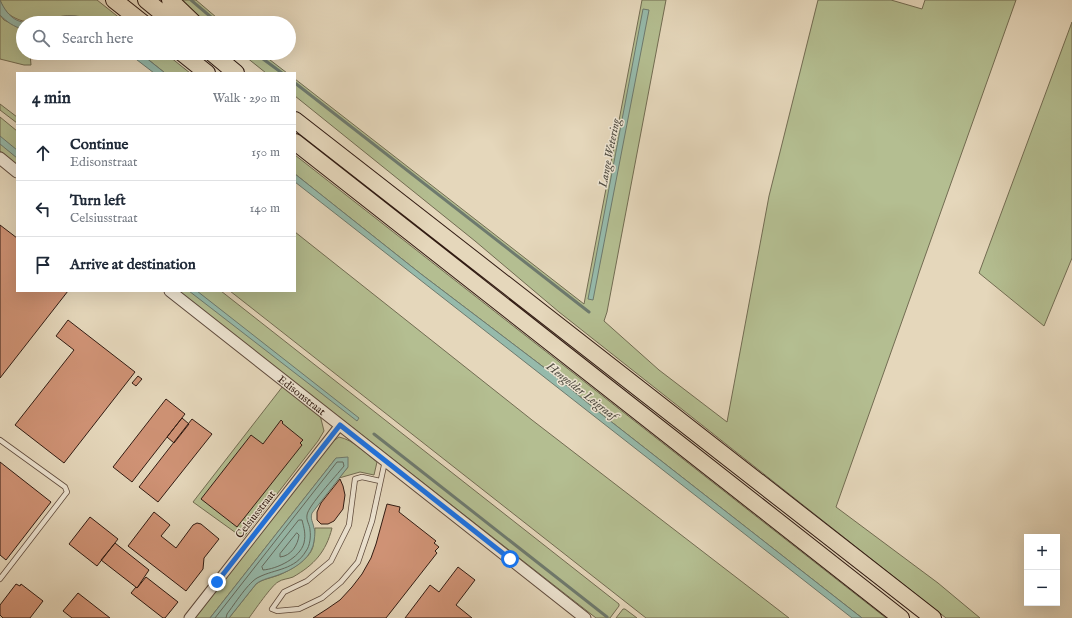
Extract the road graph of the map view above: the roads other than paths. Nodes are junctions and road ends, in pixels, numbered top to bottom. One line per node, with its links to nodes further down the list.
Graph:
1 (114, 0): 4 (highway)
2 (146, 0): 5 (highway)
3 (170, 0): 6 (highway)
4 (134, 16)
5 (165, 16)
6 (187, 16)
7 (191, 60): 10 (highway)
8 (220, 60): 11 (highway)
9 (234, 60): 12 (highway)
10 (206, 72)
11 (235, 72)
12 (245, 72)
13 (296, 121): 26 (highway)
14 (296, 143): 25 (highway)
15 (0, 158): 16 (street)
16 (16, 171)
17 (171, 292): 18 (street, Edisonstraat)
18 (340, 425): 20 (street, Edisonstraat); 23 (street, Celsiusstraat)
19 (0, 440): 22 (lane)
20 (385, 460): 21 (lane); 24 (street, Edisonstraat)
21 (380, 481): 21 (lane)
22 (0, 579)
23 (188, 618)
24 (585, 618)
25 (901, 618)
26 (933, 618)

